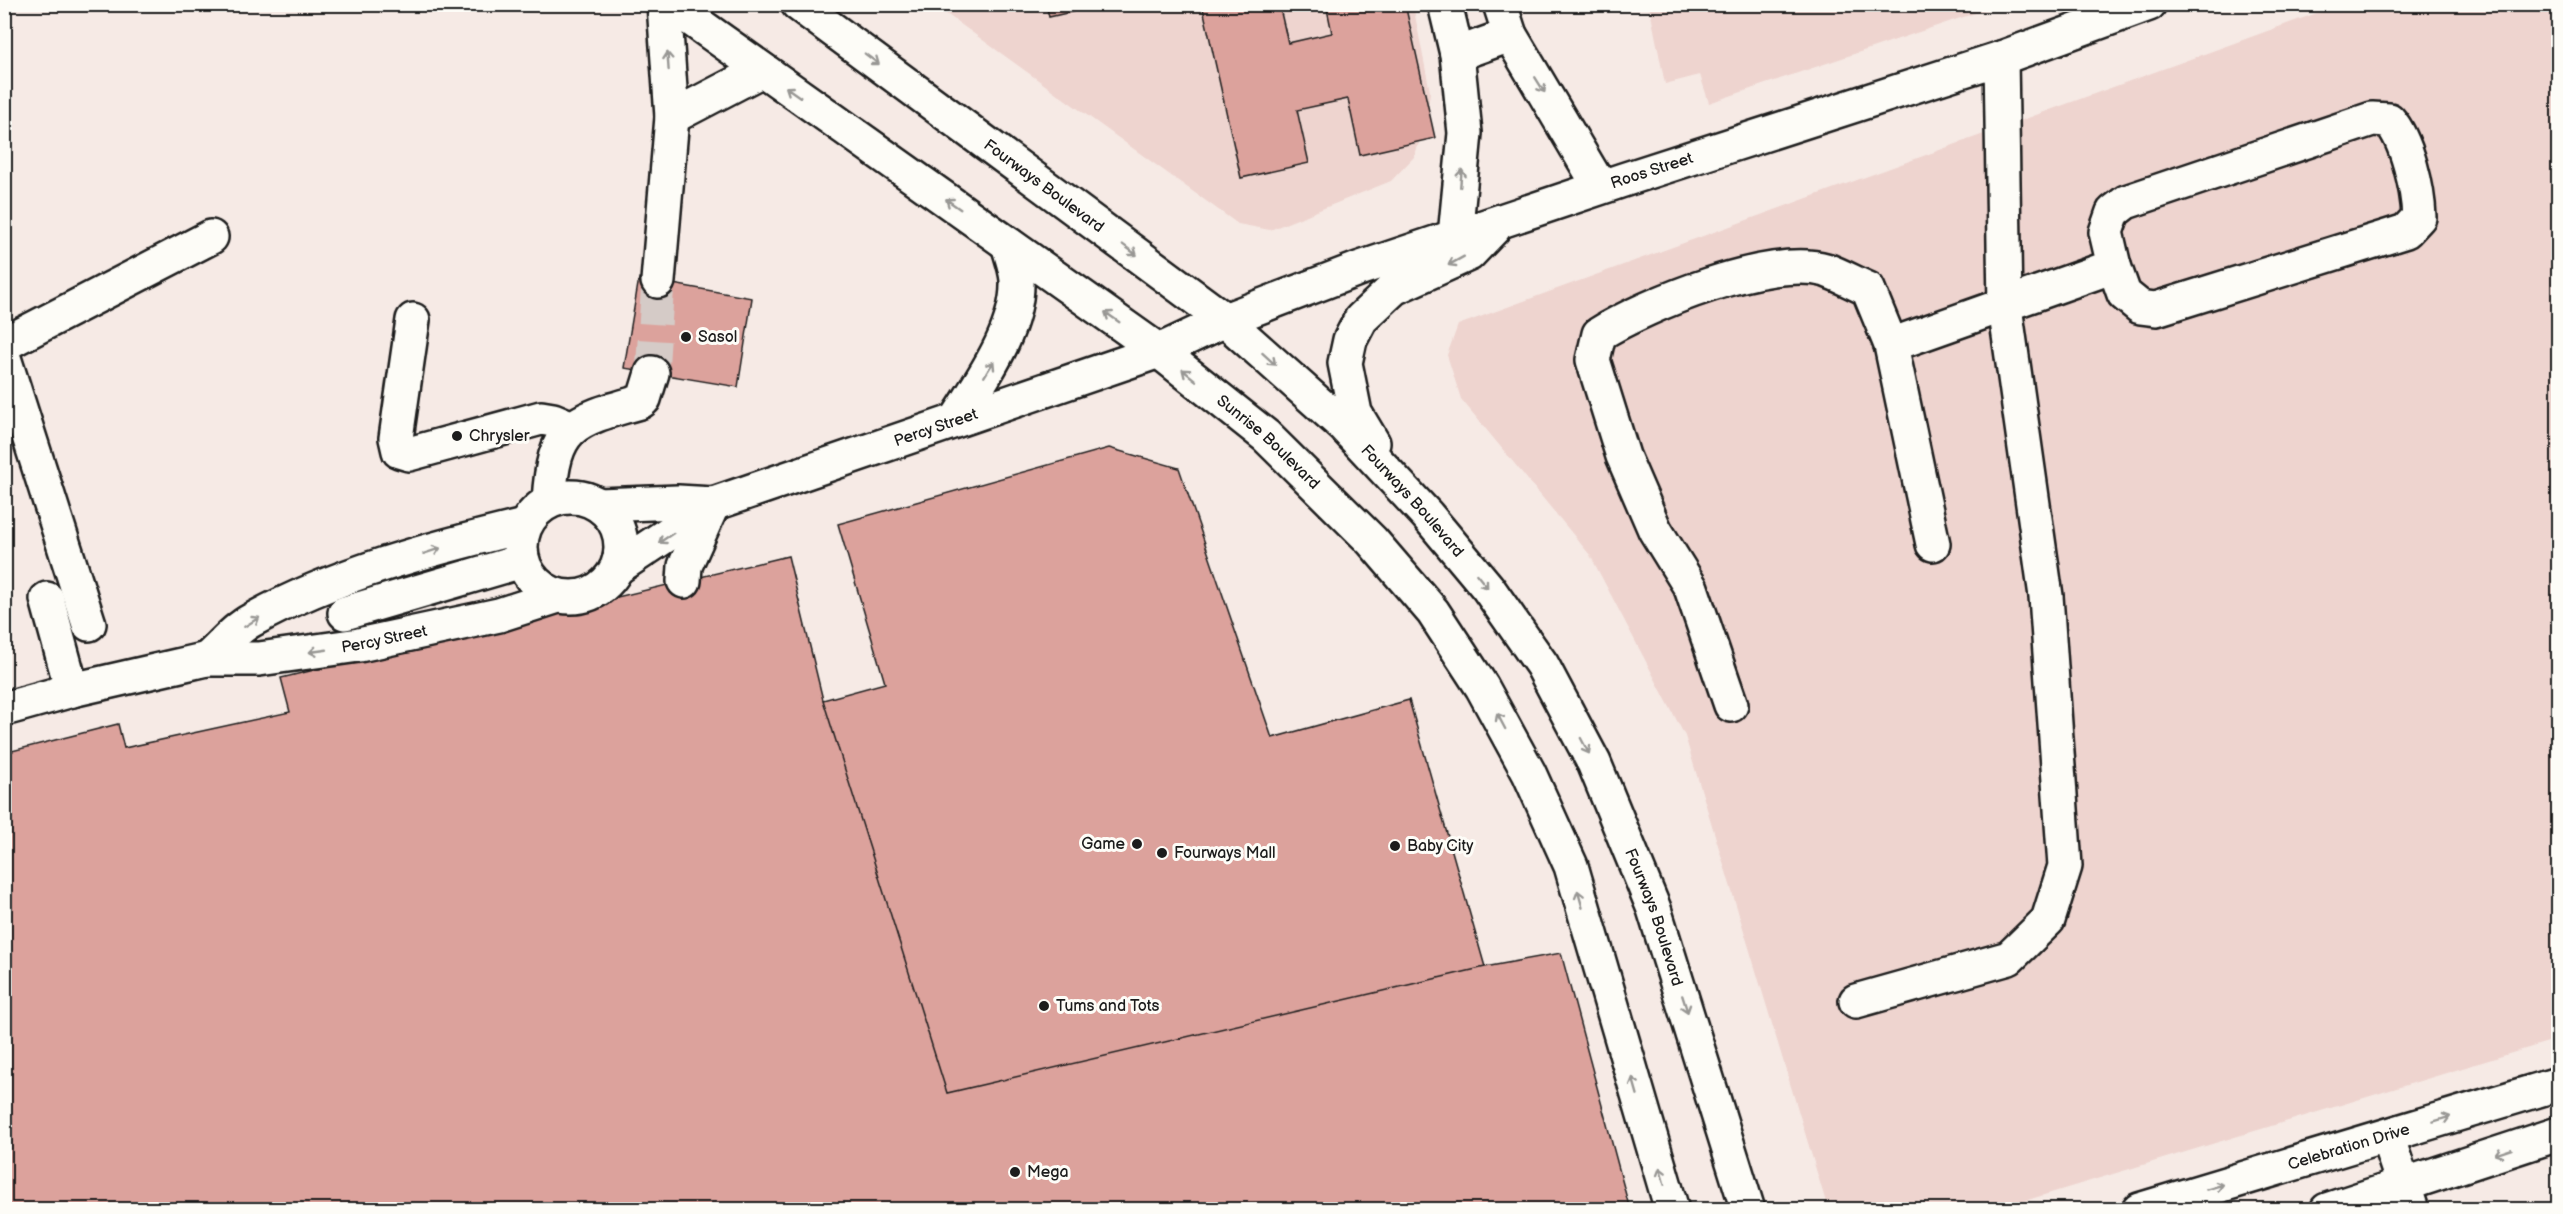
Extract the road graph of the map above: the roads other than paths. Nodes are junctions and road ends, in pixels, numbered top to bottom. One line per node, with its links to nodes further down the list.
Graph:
1 (664, 4): 11 (street, one-way to 1)
2 (670, 4): 10 (street)
3 (798, 4): 21 (street, Fourways Boulevard, one-way to 21)
4 (1445, 4): 8 (street)
5 (1500, 4): 7 (street)
6 (2150, 4): 9 (street, Roos Street)
7 (1510, 35): 8 (street); 12 (street, one-way to 12)
8 (1457, 54): 14 (street, one-way to 8)
9 (2001, 58): 12 (street, Roos Street); 19 (street)
10 (762, 70): 11 (street); 16 (street, one-way to 10)
11 (672, 117): 18 (street)
12 (1600, 188): 13 (street, Roos Street)
13 (1499, 223): 14 (street, Roos Street); 29 (street, one-way to 29)
14 (1455, 236): 21 (street, Roos Street)
15 (211, 237): 22 (street)
16 (1008, 244): 24 (street, one-way to 16); 27 (street, one-way to 16)
17 (2114, 266): 17 (street); 19 (street)
18 (658, 281)
19 (2006, 307): 23 (street); 46 (street)
20 (413, 320): 28 (street)
21 (1225, 320): 24 (street, Roos Street); 29 (street, Fourways Boulevard, one-way to 29)
22 (4, 344)
23 (1891, 345): 34 (street); 44 (street)
24 (1160, 351): 27 (street, Percy Street); 51 (street, Sunrise Boulevard, one-way to 24)
25 (4, 358): 41 (street)
26 (652, 373): 28 (street)
27 (957, 418): 31 (street, Percy Street)
28 (572, 428): 30 (street)
29 (1390, 473): 52 (street, Fourways Boulevard, one-way to 52)
30 (549, 501): 32 (street, Percy Street); 33 (street)
31 (713, 504): 32 (street, Percy Street); 36 (street, Percy Street, one-way to 36); 37 (street)
32 (599, 505): 36 (street)
33 (524, 526): 35 (street); 42 (street, Percy Street, one-way to 33)
34 (1933, 544)
35 (522, 561): 38 (street); 40 (street)
36 (617, 568): 38 (street, Percy Street)
37 (684, 581)
38 (558, 596): 42 (street, Percy Street, one-way to 42)
39 (47, 599): 43 (street)
40 (345, 613)
41 (89, 624)
42 (207, 659): 43 (street, Percy Street)
43 (72, 690): 45 (street, Percy Street)
44 (1731, 705)
45 (4, 709)
46 (1856, 1001)
47 (2559, 1084): 49 (street, Celebration Drive, one-way to 47)
48 (2559, 1134): 50 (street, one-way to 50)
49 (2387, 1136): 50 (street); 53 (street, Celebration Drive, one-way to 49)
50 (2408, 1197): 54 (street)
51 (1672, 1209)
52 (1748, 1209)
53 (2139, 1209)
54 (2327, 1209)

